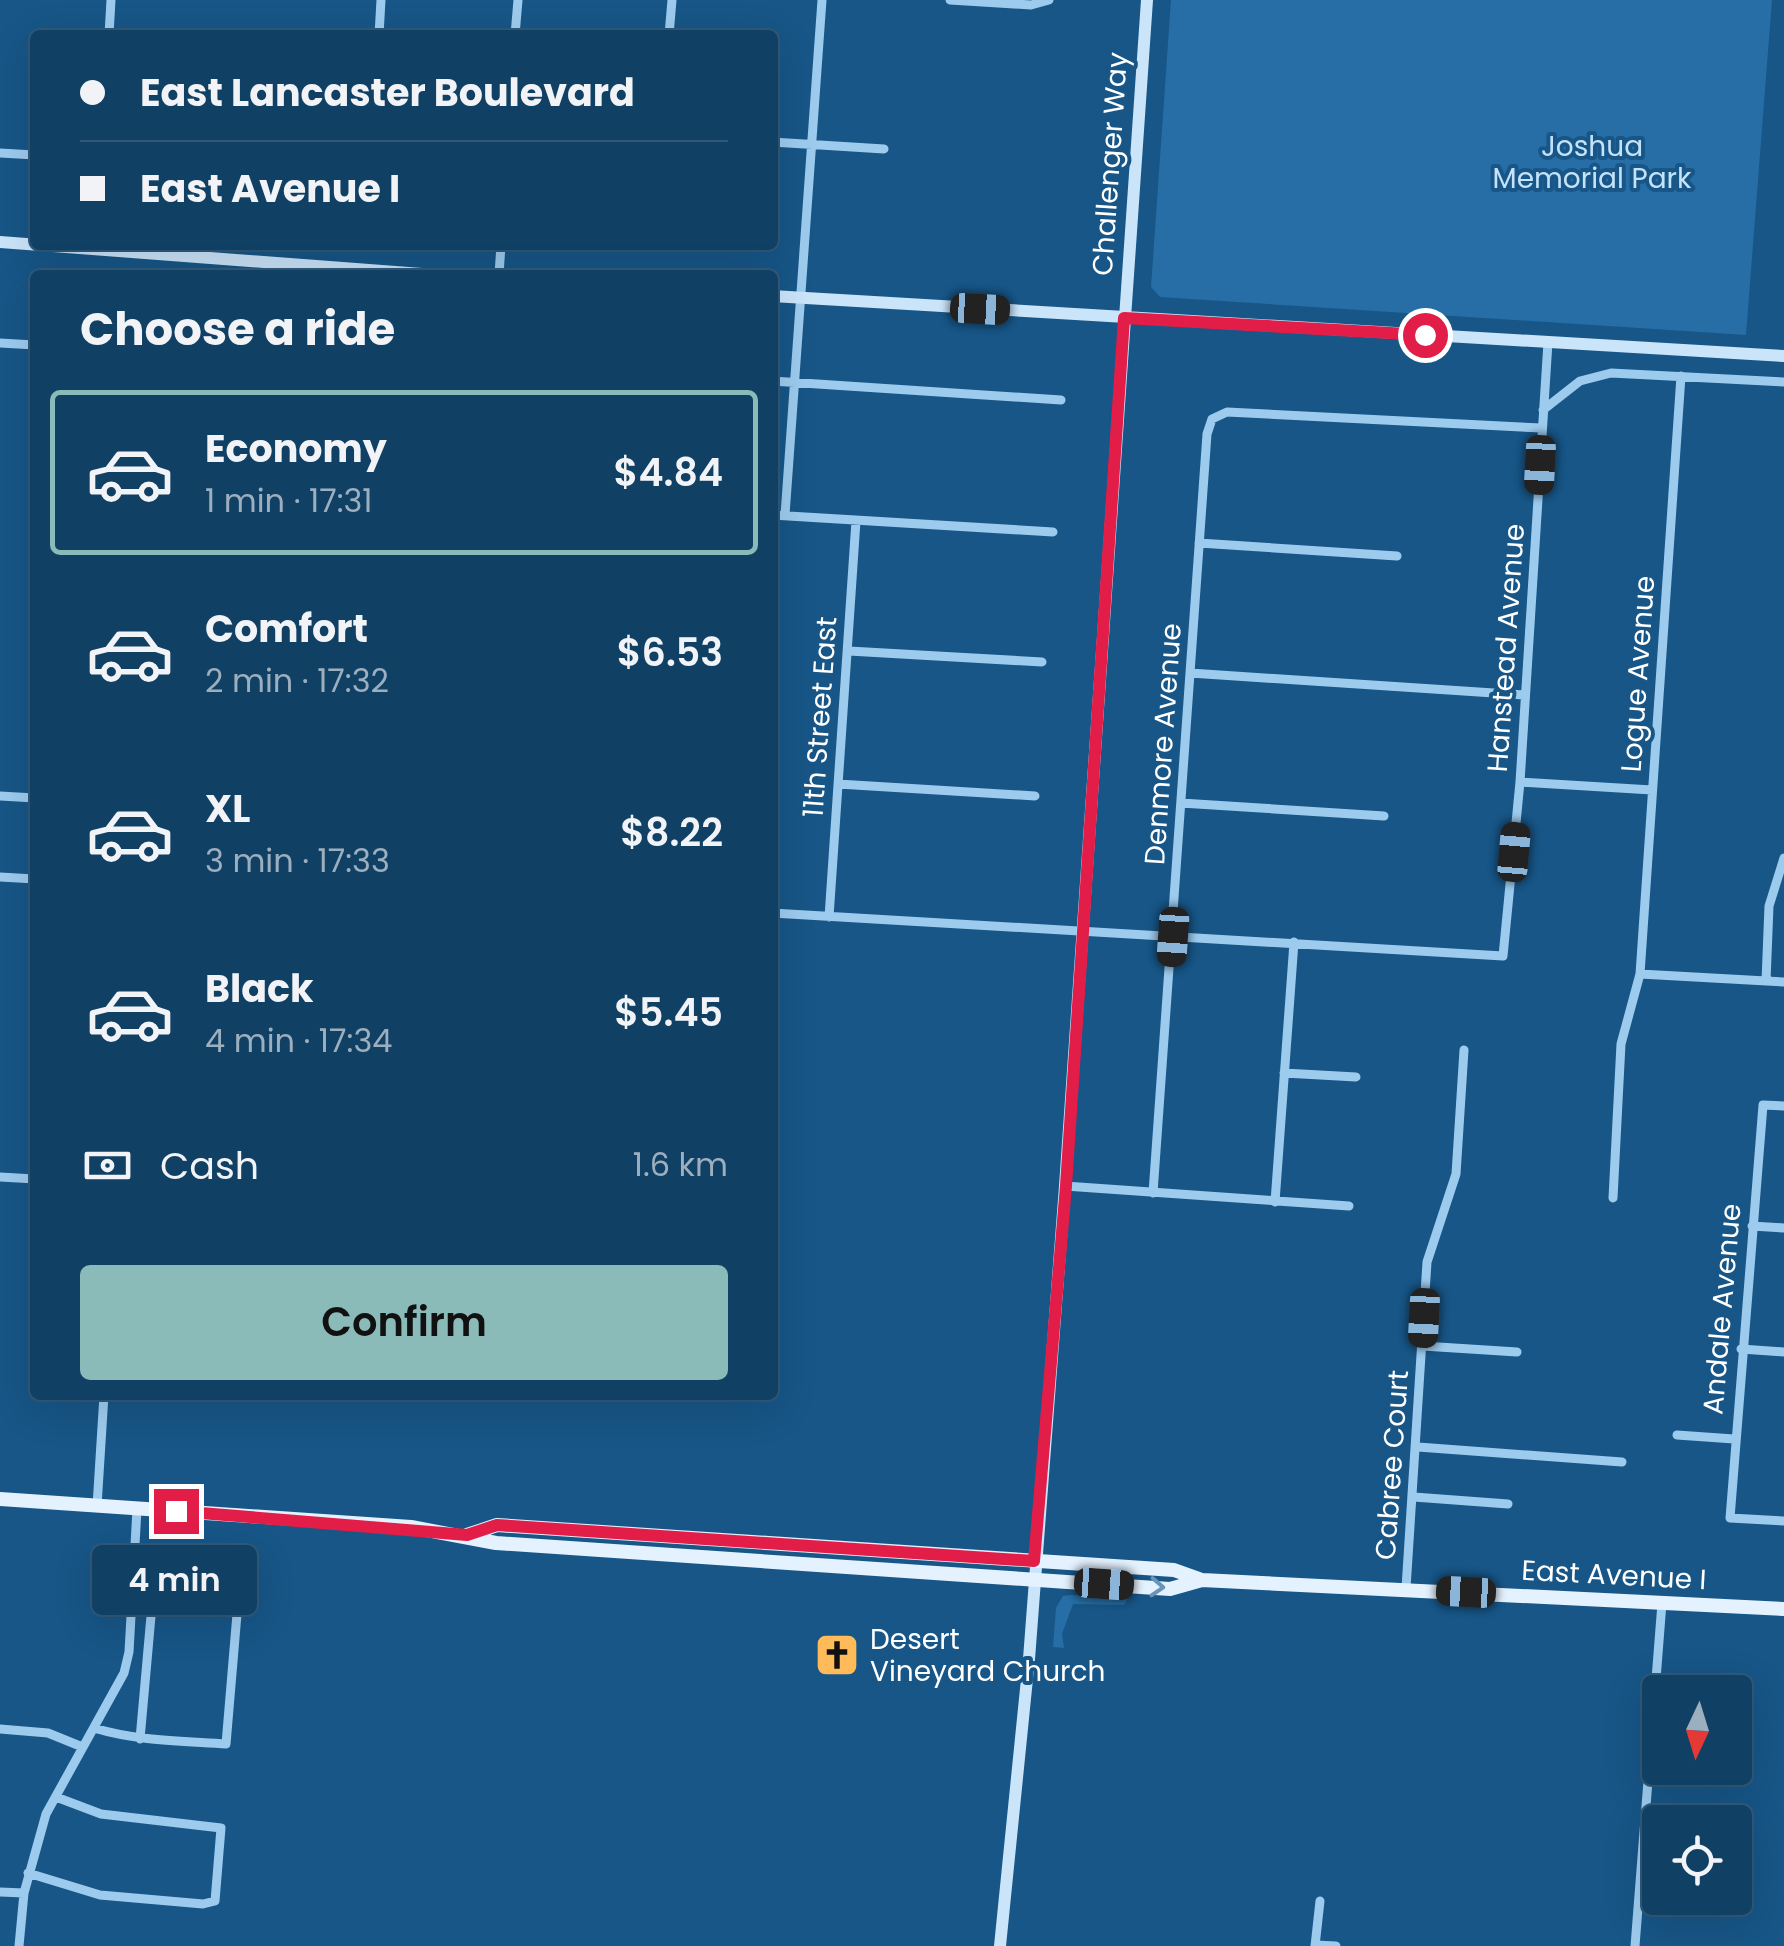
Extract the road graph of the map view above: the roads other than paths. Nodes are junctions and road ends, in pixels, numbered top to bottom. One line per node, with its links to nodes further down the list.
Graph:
1 (111, 0): 9 (street)
2 (381, 0): 10 (street)
3 (518, 0): 11 (street)
4 (672, 0): 12 (street)
5 (822, 0): 14 (street)
6 (950, 0): 8 (street)
7 (1147, 0): 25 (main road, Challenger Way)
8 (1048, 2)
9 (109, 30)
10 (379, 30)
11 (516, 30)
12 (670, 30)
13 (778, 142): 14 (street)
14 (812, 144): 15 (street); 24 (street)
15 (884, 149)
16 (0, 153): 17 (street)
17 (30, 155)
18 (0, 242): 19 (main road)
19 (30, 245)
20 (80, 250): 21 (main road)
21 (260, 268): 22 (main road)
22 (306, 270)
23 (778, 296): 24 (main road)
24 (800, 298): 25 (main road); 32 (street)
25 (1124, 318): 26 (main road); 60 (main road, Challenger Way)
26 (1548, 342): 29 (main road); 35 (street, Hanstead Avenue)
27 (0, 343): 28 (street)
28 (30, 344)
29 (1784, 356)
30 (1681, 376): 33 (street); 35 (street); 49 (street, Logue Avenue)
31 (778, 381): 32 (street)
32 (796, 382): 34 (street); 38 (street)
33 (1784, 382)
34 (1061, 400)
35 (1542, 410): 36 (street, Hanstead Avenue)
36 (1541, 428): 41 (street, Denmore Avenue); 46 (street, Hanstead Avenue)
37 (778, 515): 38 (street)
38 (785, 515): 39 (street)
39 (856, 521): 40 (street); 43 (street, 11th Street East)
40 (1052, 532)
41 (1198, 542): 42 (street); 45 (street, Denmore Avenue)
42 (1397, 556)
43 (849, 651): 44 (street); 48 (street, 11th Street East)
44 (1042, 662)
45 (1190, 673): 46 (street); 53 (street, Denmore Avenue)
46 (1524, 695): 47 (street, Hanstead Avenue)
47 (1520, 782): 49 (street); 62 (street, Hanstead Avenue)
48 (838, 784): 51 (street); 59 (street, 11th Street East)
49 (1652, 790): 63 (street, Logue Avenue)
50 (0, 796): 52 (street)
51 (1035, 796)
52 (30, 798)
53 (1181, 802): 54 (street); 61 (street, Denmore Avenue)
54 (1384, 816)
55 (1784, 858): 64 (street)
56 (0, 877): 57 (street)
57 (30, 879)
58 (778, 914): 59 (street)
59 (829, 917): 60 (street)
60 (1082, 933): 61 (street); 72 (main road, Challenger Way)
61 (1173, 937): 62 (street); 73 (street, Denmore Avenue)
62 (1294, 942): 67 (street)
63 (1640, 974): 64 (street); 74 (street, Logue Avenue)
64 (1766, 981): 65 (street)
65 (1784, 982)
66 (1464, 1050): 79 (street, Cabree Court)
67 (1284, 1074): 68 (street); 75 (street)
68 (1356, 1077)
69 (1784, 1106): 77 (street, Andale Avenue)
70 (0, 1176): 71 (street)
71 (30, 1179)
72 (1066, 1186): 73 (street); 97 (main road, Challenger Way)
73 (1153, 1192): 75 (street)
74 (1613, 1198)
75 (1275, 1202): 76 (street)
76 (1349, 1206)
77 (1752, 1226): 78 (street); 80 (street, Andale Avenue)
78 (1784, 1228)
79 (1423, 1346): 81 (street); 86 (street, Cabree Court)
80 (1741, 1349): 82 (street); 85 (street, Andale Avenue)
81 (1516, 1352)
82 (1784, 1352)
83 (104, 1400): 91 (street)
84 (1676, 1436): 85 (street)
85 (1734, 1439): 93 (street, Andale Avenue)
86 (1418, 1447): 87 (street); 88 (street, Cabree Court)
87 (1622, 1462)
88 (1414, 1497): 90 (street); 100 (street, Cabree Court)
89 (0, 1499): 91 (main road, East Avenue I)
90 (1508, 1504)
91 (97, 1506): 92 (main road, East Avenue I)
92 (137, 1509): 94 (main road, East Avenue I); 103 (street)
93 (1784, 1521)
94 (467, 1535): 95 (main road, East Avenue I); 96 (main road, East Avenue I)
95 (690, 1538): 96 (main road); 97 (main road, East Avenue I)
96 (689, 1556): 98 (main road, East Avenue I)
97 (1034, 1561): 98 (main road, Challenger Way); 99 (main road, East Avenue I)
98 (1034, 1579): 99 (main road, East Avenue I, one-way to 99); 113 (main road, Challenger Way)
99 (1202, 1580): 100 (main road, East Avenue I)
100 (1406, 1588): 101 (main road, East Avenue I)
101 (1662, 1603): 102 (main road, East Avenue I); 116 (street)
102 (1784, 1609)
103 (94, 1728): 105 (street); 106 (street)
104 (0, 1729): 106 (street)
105 (140, 1739): 105 (street)
106 (80, 1746): 107 (street)
107 (56, 1797): 108 (street); 108 (street)
108 (28, 1872): 110 (street)
109 (0, 1892): 110 (street)
110 (24, 1893): 112 (street)
111 (1320, 1901): 114 (street)
112 (19, 1946)
113 (1000, 1946)
114 (1315, 1946): 115 (street)
115 (1336, 1946)
116 (1635, 1946)

